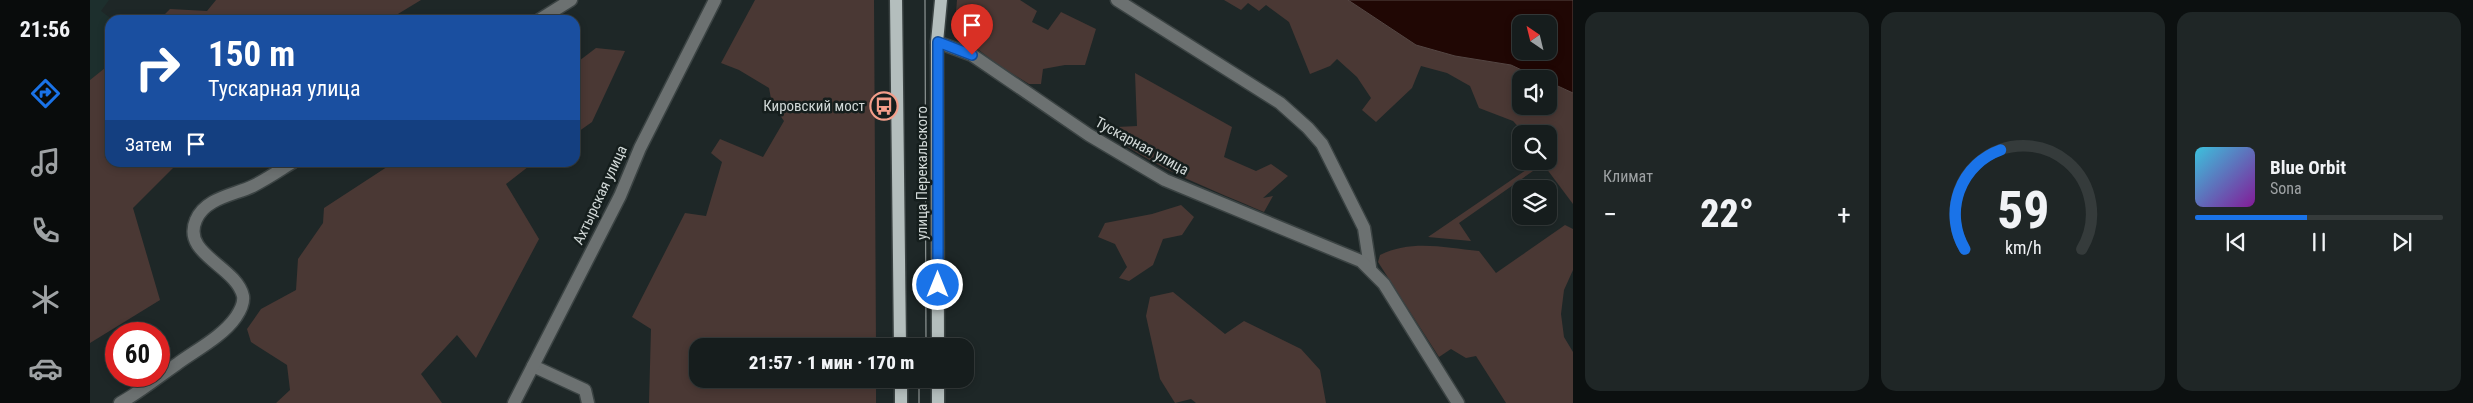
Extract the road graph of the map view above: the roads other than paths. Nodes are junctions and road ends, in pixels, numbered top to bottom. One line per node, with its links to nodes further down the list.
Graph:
1 (571, 0): 6 (street)
2 (715, 0): 12 (street, Ахтырская улица)
3 (896, 0): 10 (main road, улица Перекальского)
4 (941, 0): 7 (main road, улица Перекальского)
5 (1117, 0): 9 (street, Тускарная улица)
6 (547, 15)
7 (938, 42): 9 (street, Тускарная улица); 11 (main road, улица Перекальского)
8 (285, 167): 15 (street)
9 (1370, 267): 20 (street, Тускарная улица)
10 (900, 338)
11 (938, 338)
12 (533, 366): 16 (street, Ахтырская улица); 17 (street)
13 (901, 388): 18 (main road)
14 (938, 388): 19 (main road)
15 (120, 403)
16 (514, 403)
17 (588, 403)
18 (901, 403)
19 (938, 403)
20 (1458, 403)

